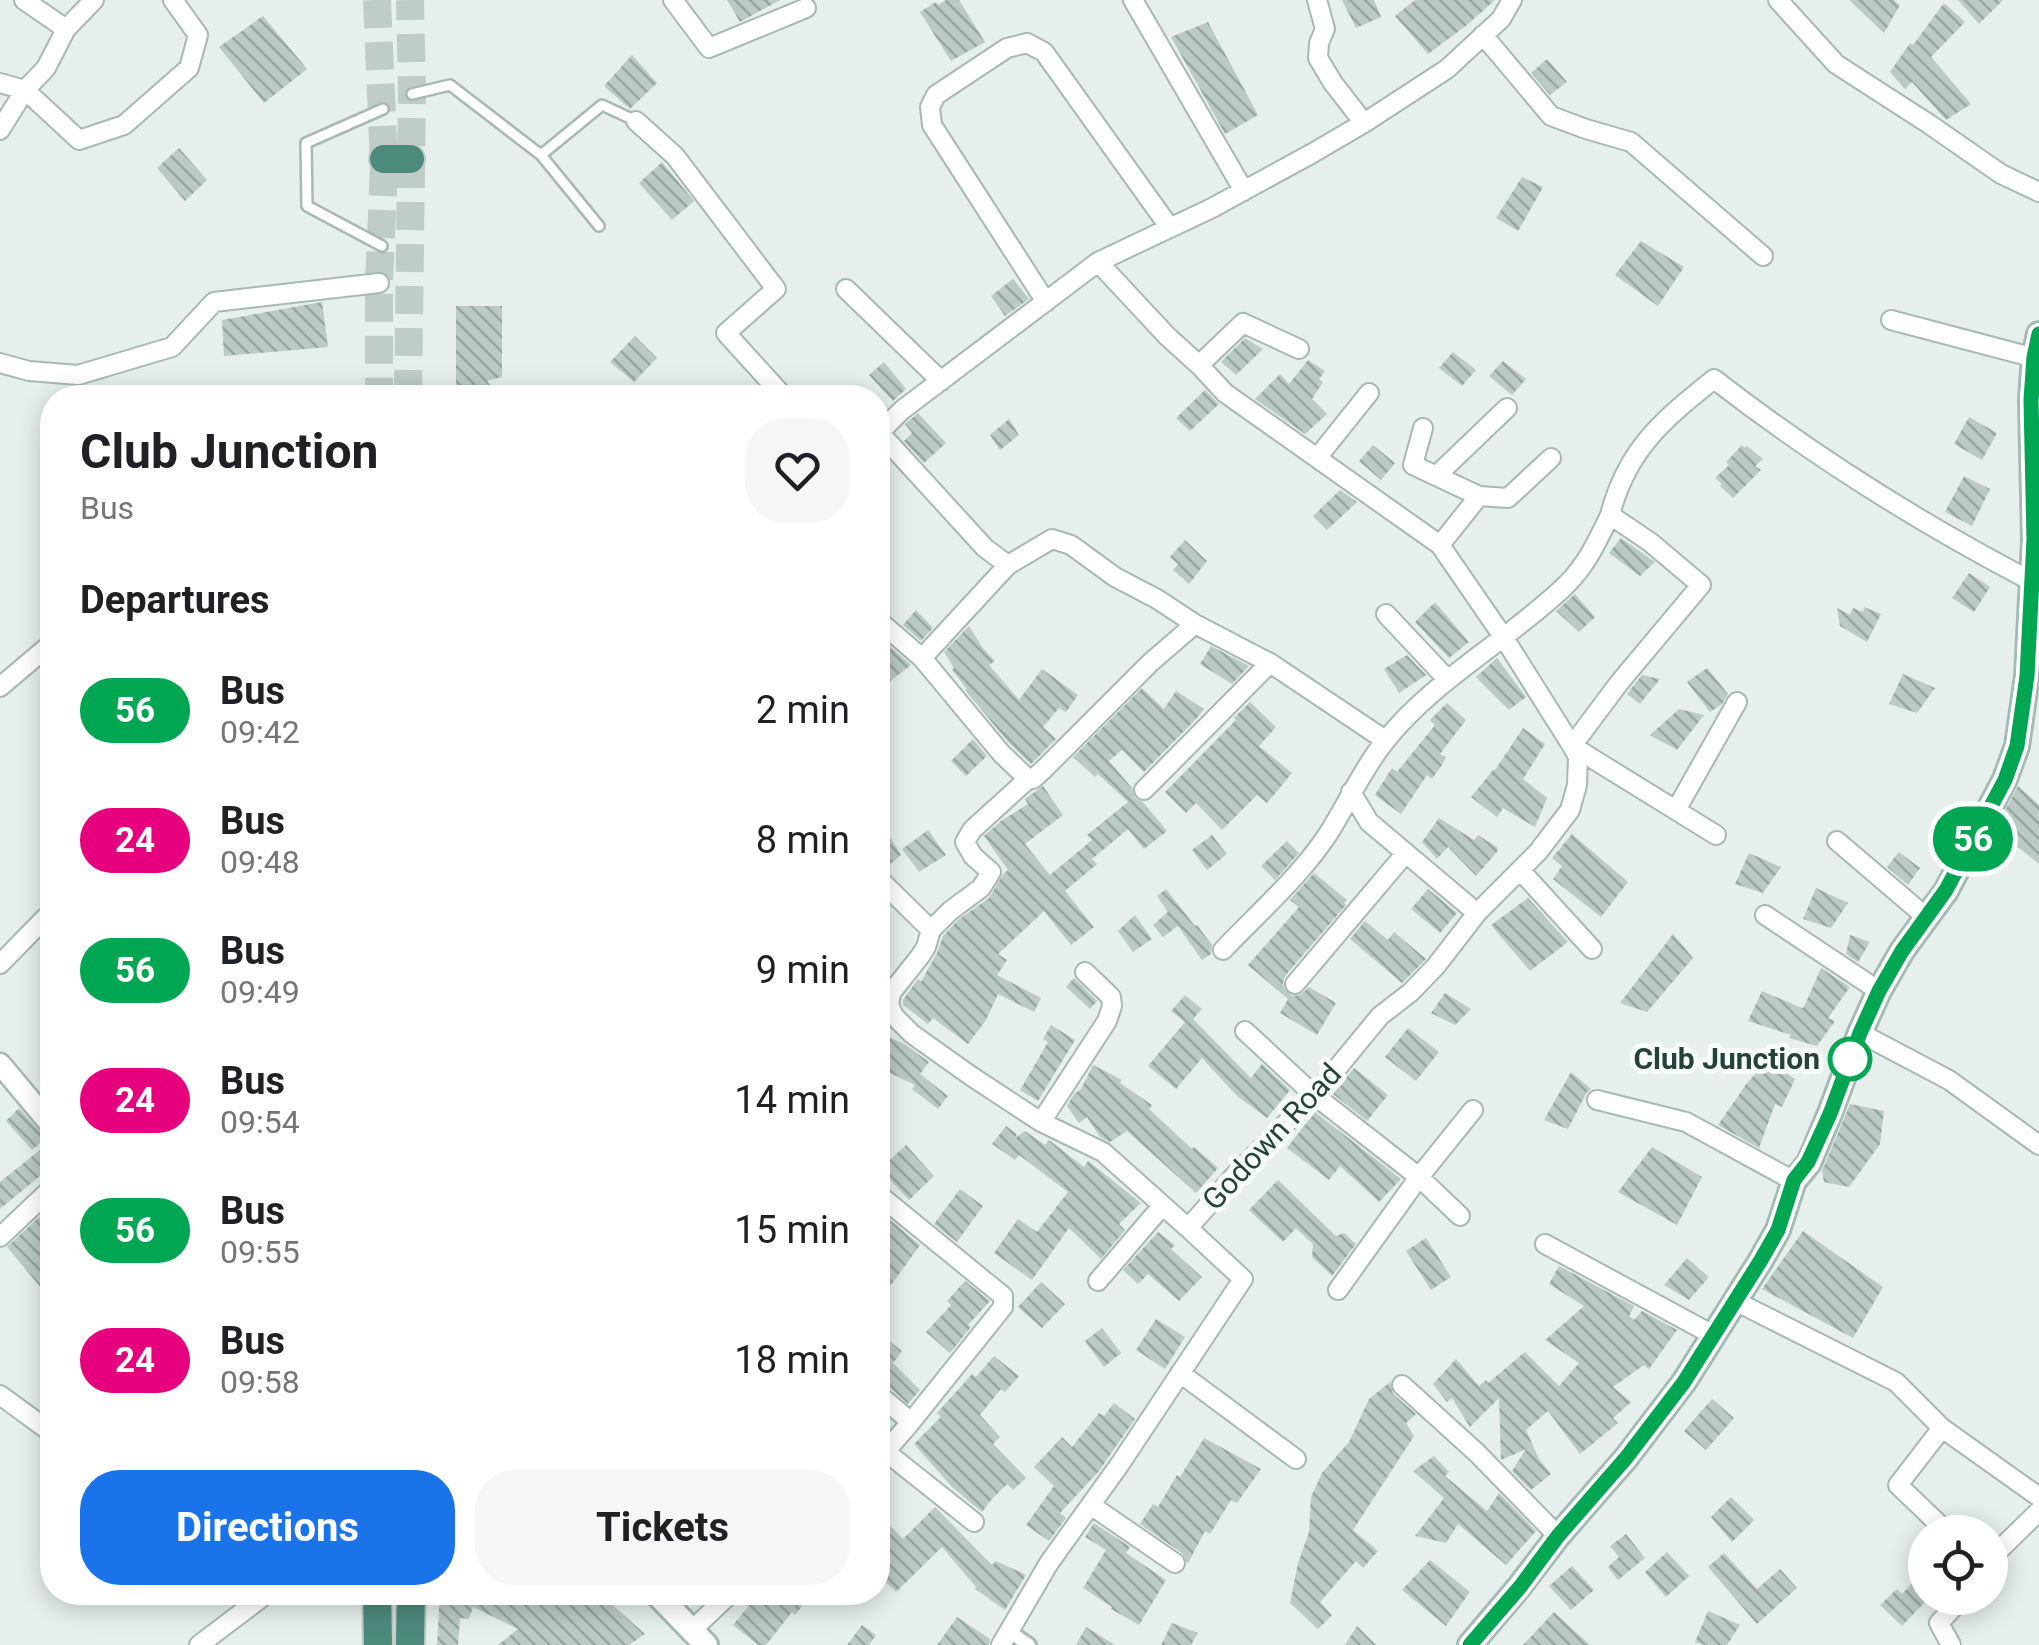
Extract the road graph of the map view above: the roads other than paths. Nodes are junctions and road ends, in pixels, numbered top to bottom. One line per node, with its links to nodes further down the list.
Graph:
1 (24, 0): 10 (street)
2 (94, 0): 10 (street)
3 (172, 0): 13 (street)
4 (673, 0): 9 (street)
5 (1134, 0): 20 (street)
6 (1317, 0): 17 (street)
7 (1512, 0): 11 (street)
8 (1778, 0): 21 (street)
9 (806, 8)
10 (66, 30): 13 (street)
11 (1483, 35): 17 (street); 25 (street)
12 (0, 84): 13 (street)
13 (25, 90): 18 (street)
14 (412, 94): 19 (lane)
15 (383, 109): 24 (lane)
16 (636, 122): 19 (lane); 36 (street)
17 (1364, 123): 20 (street)
18 (0, 130)
19 (542, 155): 22 (lane)
20 (1244, 191): 23 (street)
21 (2039, 192)
22 (599, 226)
23 (1170, 228): 26 (street); 29 (street)
24 (382, 246)
25 (1763, 256)
26 (1098, 262): 29 (street); 34 (street, Godown Road)
27 (379, 283): 33 (street)
28 (846, 288): 35 (street)
29 (1046, 302): 35 (street)
30 (1891, 320): 32 (street)
31 (1299, 349): 34 (street)
32 (2037, 350): 49 (main road)
33 (0, 362)
34 (1200, 365): 42 (street, Godown Road)
35 (941, 381): 39 (street)
36 (773, 385)
37 (1369, 393): 42 (street)
38 (1507, 408): 44 (street)
39 (890, 422)
40 (1423, 428): 44 (street)
41 (890, 446): 48 (street)
42 (1318, 458): 47 (street, Godown Road)
43 (1551, 458): 45 (street)
44 (1436, 476): 45 (street)
45 (1479, 496): 47 (street)
46 (1610, 515): 49 (street); 53 (street); 62 (street)
47 (1440, 545): 53 (street, Godown Road)
48 (1008, 565): 51 (street); 55 (street)
49 (2031, 581): 60 (main road)
50 (1386, 614): 58 (street)
51 (1195, 624): 56 (street); 63 (street)
52 (890, 630): 55 (street)
53 (1504, 638): 58 (street); 62 (street, Godown Road)
54 (40, 652): 57 (street)
55 (922, 658): 63 (street)
56 (1270, 663): 61 (street); 64 (street)
57 (3, 679)
58 (1448, 680): 61 (street)
59 (1737, 702): 66 (street)
60 (2032, 711): 74 (main road)
61 (1385, 740): 65 (street)
62 (1572, 746): 66 (street); 70 (street, Godown Road)
63 (1028, 778): 76 (street)
64 (1144, 790)
65 (1351, 792): 69 (street); 78 (street)
66 (1676, 810): 67 (street)
67 (1716, 835)
68 (1837, 841): 74 (street)
69 (1405, 854): 72 (street); 81 (street)
70 (1520, 870): 72 (street, Godown Road); 77 (street)
71 (890, 890): 76 (street)
72 (1477, 914): 88 (street, Godown Road)
73 (1765, 915): 82 (street)
74 (1926, 917): 82 (main road)
75 (40, 923): 79 (street)
76 (931, 930): 83 (street)
77 (1592, 949)
78 (1223, 950)
79 (0, 964)
80 (1085, 972): 92 (street)
81 (1295, 984)
82 (1879, 991): 86 (main road)
83 (890, 1001)
84 (890, 1007): 92 (street)
85 (1245, 1030): 88 (street)
86 (1860, 1033): 93 (street); 95 (main road)
87 (0, 1064): 91 (street)
88 (1314, 1095): 94 (street); 100 (street, Godown Road)
89 (1597, 1100): 95 (street)
90 (1473, 1110): 94 (street)
91 (40, 1112)
92 (1042, 1122): 98 (street)
93 (2039, 1144)
94 (1419, 1177): 99 (street); 104 (street)
95 (1794, 1180): 105 (main road)
96 (40, 1199): 101 (street)
97 (890, 1204): 111 (street)
98 (1162, 1206): 100 (street); 103 (street)
99 (1460, 1216)
100 (1188, 1228): 107 (street, Godown Road)
101 (0, 1237)
102 (1545, 1244): 106 (street)
103 (1098, 1282)
104 (1338, 1290)
105 (1735, 1301): 106 (main road); 113 (street)
106 (1714, 1335): 122 (main road)
107 (1180, 1373): 115 (street); 118 (street, Godown Road)
108 (1402, 1385): 122 (street)
109 (0, 1396): 112 (street)
110 (890, 1404): 111 (street)
111 (911, 1422): 114 (street)
112 (40, 1424)
113 (1942, 1428): 117 (street); 120 (street)
114 (890, 1447)
115 (1296, 1459)
116 (890, 1462): 121 (street)
117 (2039, 1496)
118 (1092, 1506): 124 (street); 131 (street, Godown Road)
119 (2039, 1511): 123 (street)
120 (1930, 1515)
121 (974, 1522)
122 (1558, 1536): 137 (main road)
123 (2008, 1541)
124 (1175, 1563)
125 (252, 1605): 133 (street)
126 (378, 1605): 134 (highway)
127 (411, 1605): 135 (highway)
128 (667, 1605): 132 (main road)
129 (724, 1605): 132 (street)
130 (1946, 1615): 138 (street)
131 (1005, 1638): 136 (street)
132 (701, 1640)
133 (198, 1645)
134 (378, 1645)
135 (410, 1645)
136 (1029, 1645)
137 (1470, 1645)
138 (1951, 1645)

